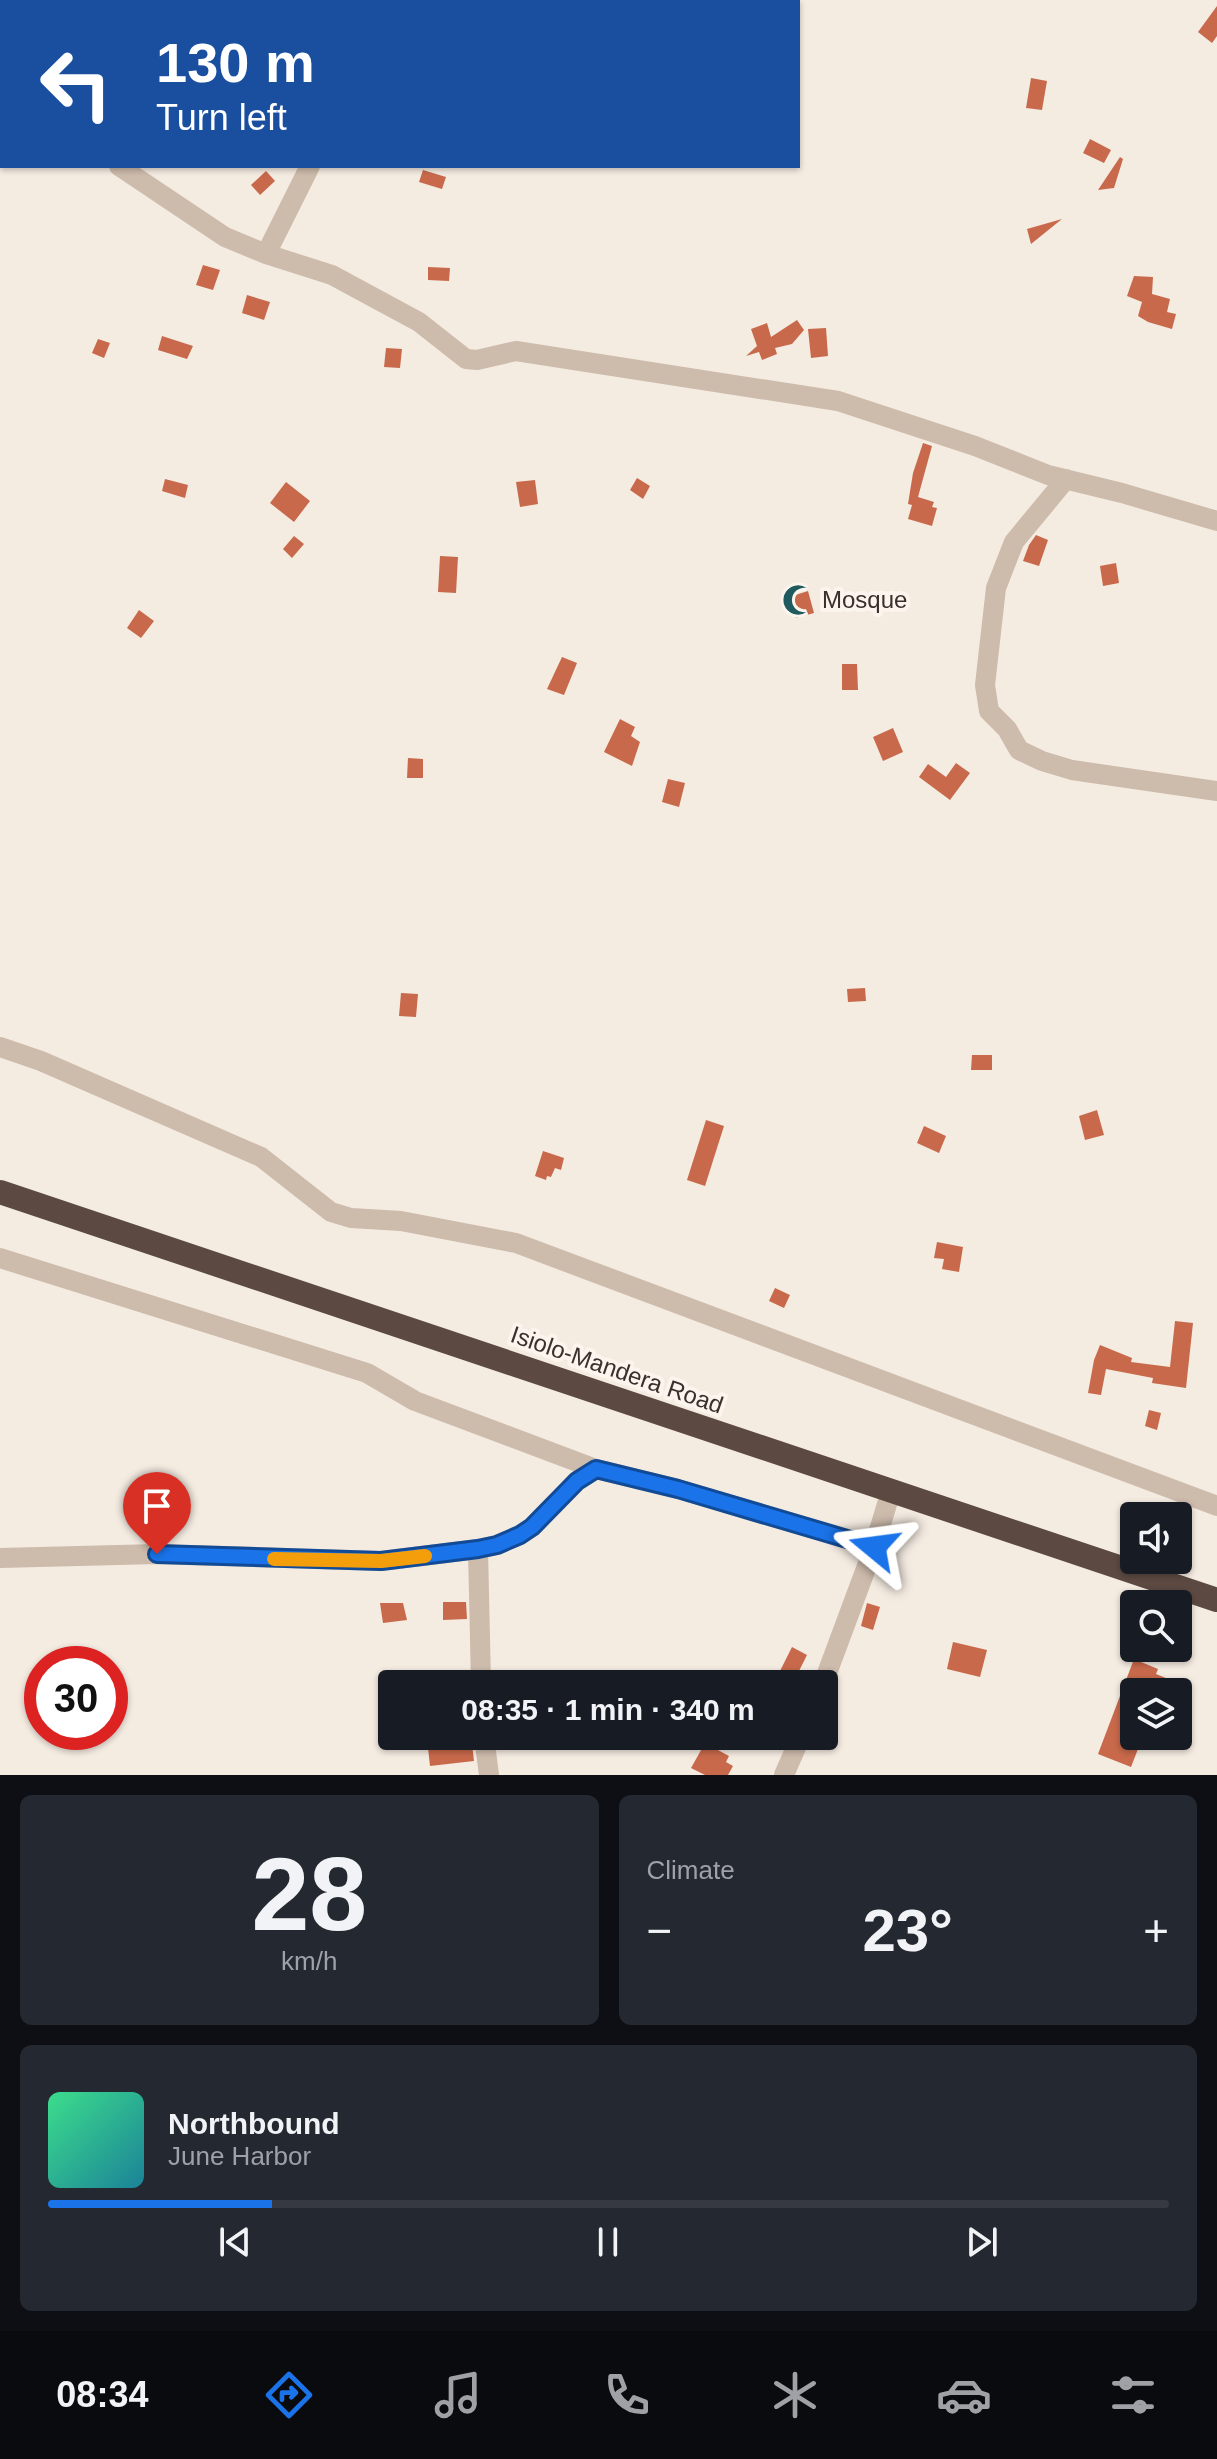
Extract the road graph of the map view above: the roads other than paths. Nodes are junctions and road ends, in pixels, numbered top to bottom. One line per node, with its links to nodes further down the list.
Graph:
1 (122, 168): 3 (street)
2 (309, 168): 3 (street)
3 (266, 254): 4 (street)
4 (1066, 479): 5 (street); 6 (street)
5 (1217, 521)
6 (1217, 791)
7 (0, 1047): 12 (street)
8 (0, 1192): 11 (highway, Isiolo-Mandera Road)
9 (0, 1258): 10 (street)
10 (596, 1469): 13 (street); 14 (street)
11 (891, 1491): 13 (street); 16 (highway, Isiolo-Mandera Road)
12 (1217, 1506)
13 (874, 1547): 18 (street)
14 (478, 1549): 15 (street); 17 (street)
15 (0, 1558)
16 (1217, 1600)
17 (481, 1670)
18 (828, 1670)
19 (486, 1750): 22 (street)
20 (796, 1750): 23 (street)
21 (798, 1750): 24 (street)
22 (489, 1775)
23 (784, 1775)
24 (790, 1775)

